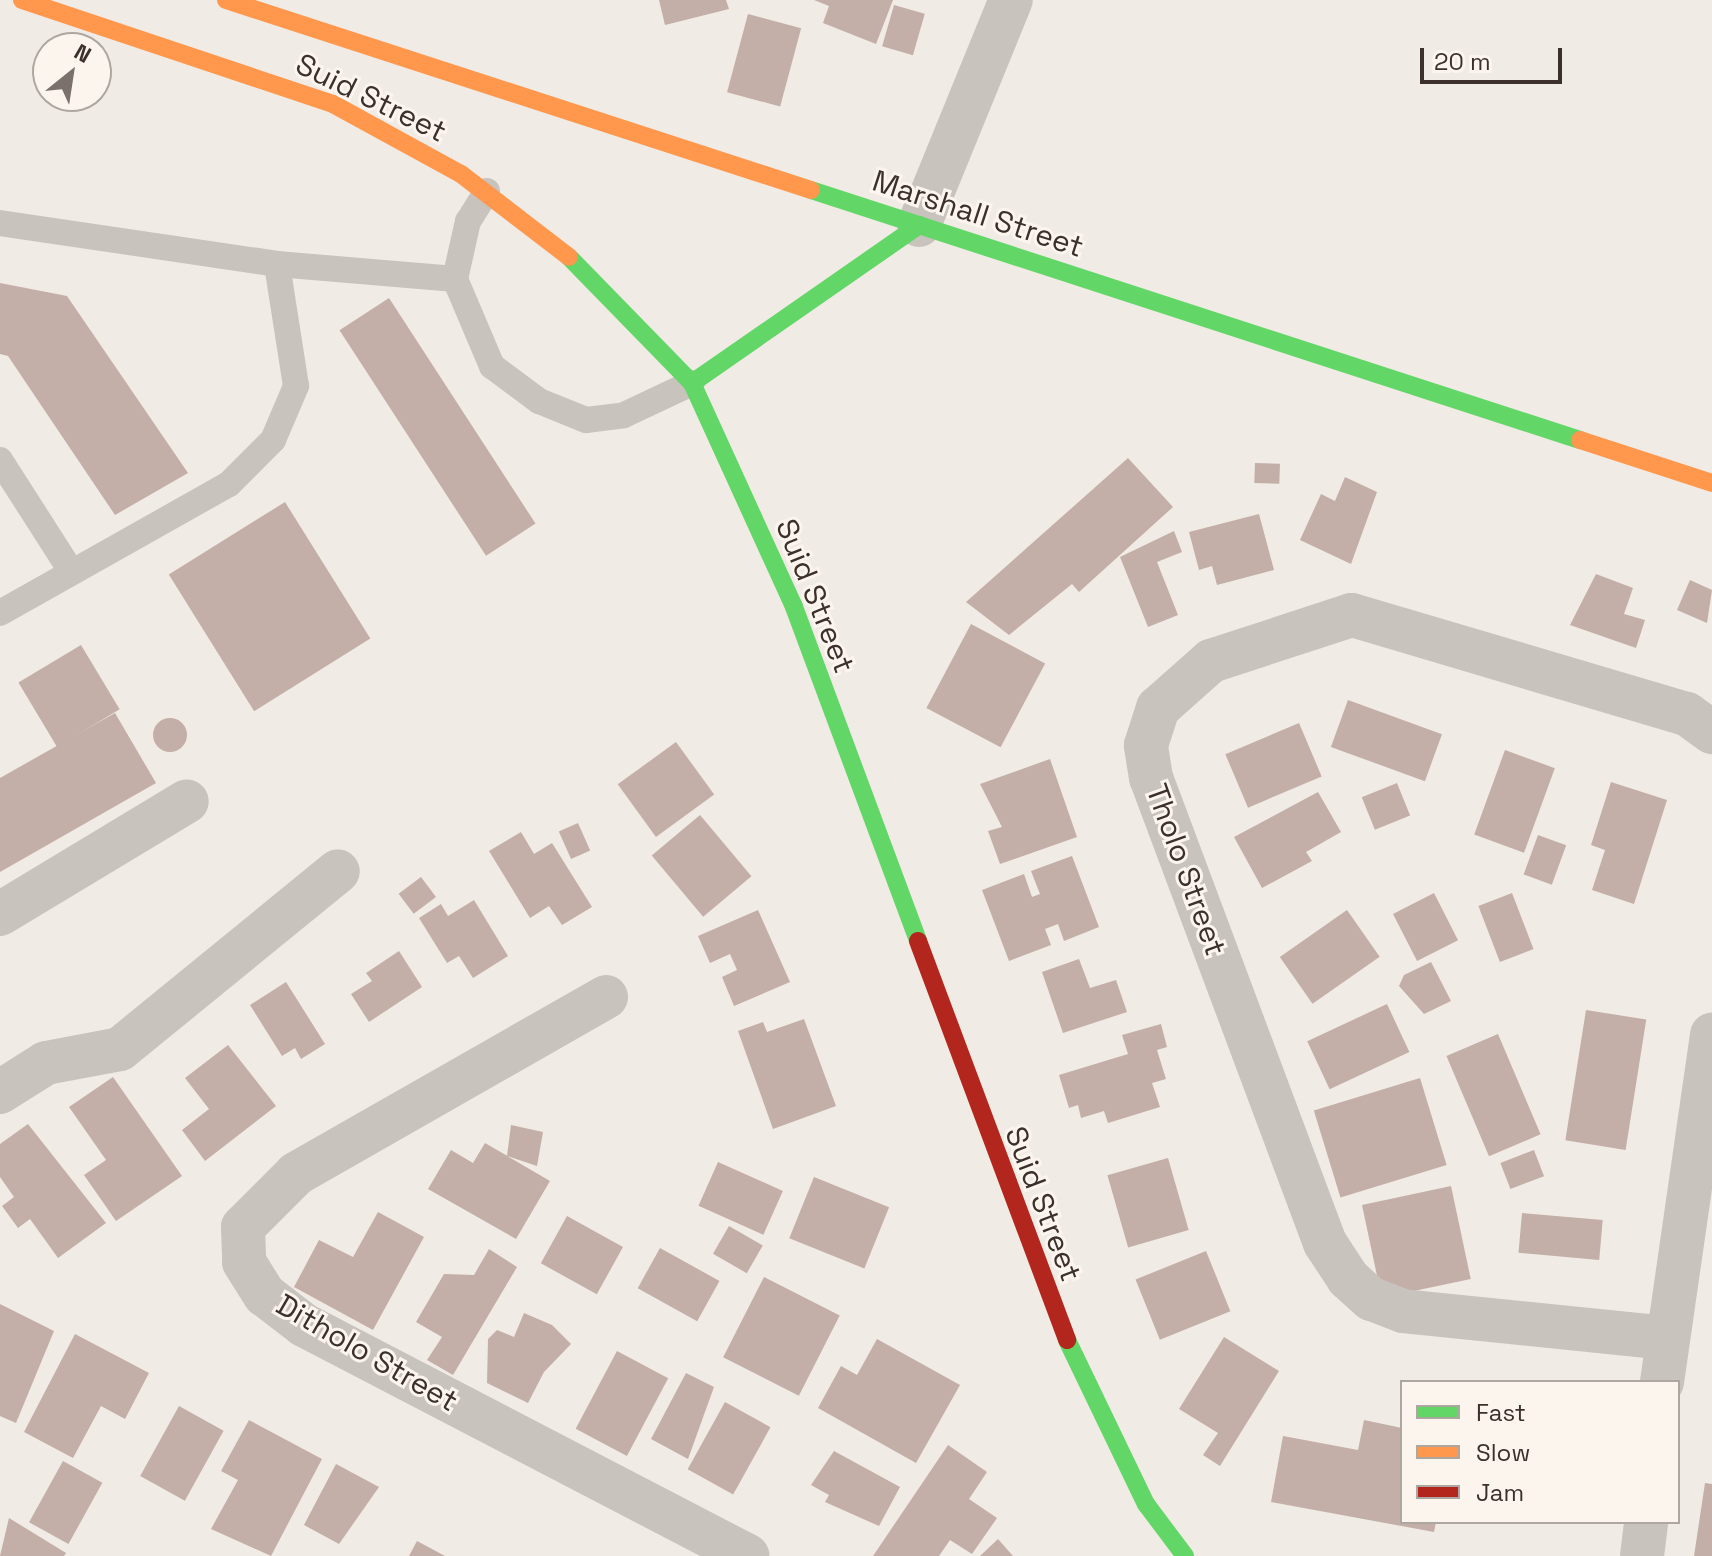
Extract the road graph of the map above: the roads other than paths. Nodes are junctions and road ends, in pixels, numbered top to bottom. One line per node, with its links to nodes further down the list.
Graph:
1 (22, 0): 4 (street, Suid Street)
2 (226, 0): 6 (street, Marshall Street)
3 (1011, 0): 6 (street)
4 (487, 191): 8 (lane); 9 (street, Suid Street)
5 (0, 223): 7 (lane)
6 (919, 225): 9 (street); 11 (street, Marshall Street)
7 (277, 264): 8 (lane); 12 (lane)
8 (455, 279): 9 (lane)
9 (692, 383): 25 (street, Suid Street)
10 (0, 460): 12 (lane)
11 (1712, 483)
12 (71, 571): 13 (lane)
13 (0, 613)
14 (1712, 732): 21 (street, Tholo Street)
15 (187, 801): 17 (street)
16 (338, 871): 20 (street)
17 (0, 914)
18 (606, 997): 24 (street, Ditholo Street)
19 (1712, 1035): 21 (street)
20 (0, 1092)
21 (1667, 1338): 22 (street)
22 (1662, 1380)
23 (1646, 1524): 26 (street)
24 (747, 1556)
25 (1185, 1556)
26 (1642, 1556)

